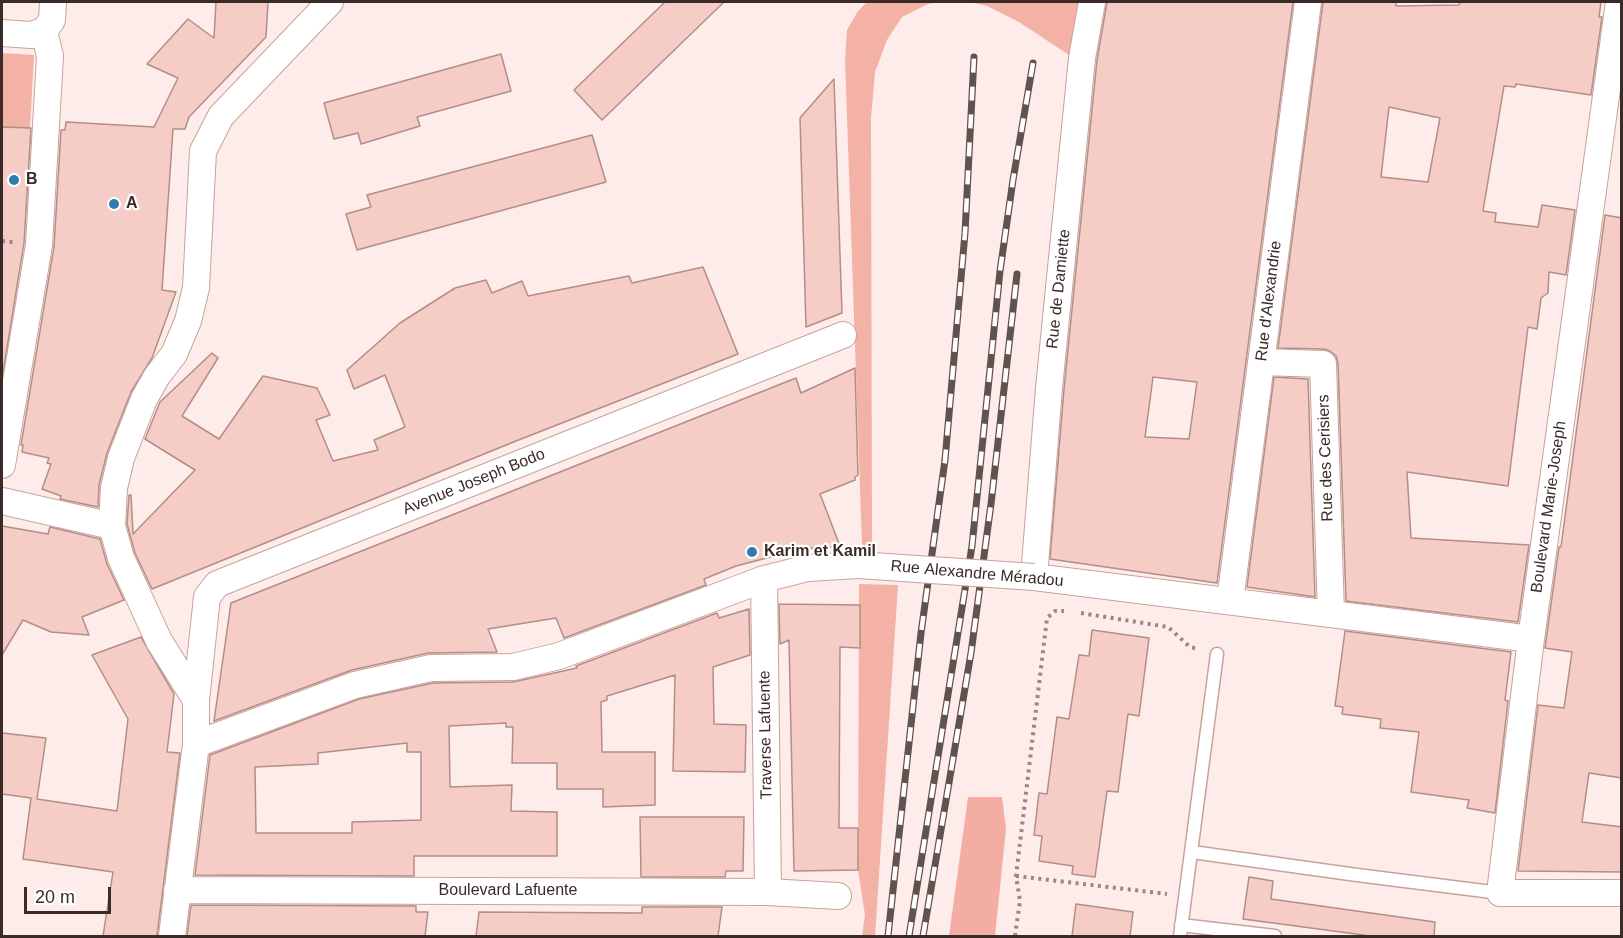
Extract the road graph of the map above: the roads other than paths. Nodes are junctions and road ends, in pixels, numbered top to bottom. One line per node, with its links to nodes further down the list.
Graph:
1 (53, 2): 6 (street)
2 (330, 2): 12 (street)
3 (1092, 2): 13 (street, Rue de Damiette)
4 (1308, 2): 9 (street, Rue d'Alexandrie)
5 (1618, 2): 17 (street, Boulevard Marie-Joseph)
6 (44, 31): 7 (street); 10 (street)
7 (2, 33)
8 (843, 335): 19 (street, Avenue Joseph Bodo)
9 (1261, 362): 15 (street, Rue d'Alexandrie); 16 (street, Rue des Cerisiers)
10 (2, 465)
11 (2, 501): 12 (street)
12 (112, 526): 19 (street)
13 (1034, 577): 14 (street, Rue Alexandre Méradou, bridge); 15 (street, Rue Alexandre Méradou)
14 (764, 579): 20 (street, Rue Alexandre Méradou); 23 (street, Traverse Lafuente)
15 (1230, 601): 16 (street, Rue Alexandre Méradou)
16 (1331, 614): 17 (street, Rue Alexandre Méradou)
17 (1531, 639): 24 (street, Boulevard Marie-Joseph)
18 (1217, 654): 21 (lane)
19 (196, 700): 20 (street, Avenue Joseph Bodo)
20 (196, 744): 22 (street, Avenue Joseph Bodo)
21 (1192, 852): 24 (lane); 27 (lane)
22 (177, 890): 23 (street, Boulevard Lafuente); 28 (street, Avenue Joseph Bodo)
23 (768, 892): 26 (street, Boulevard Lafuente)
24 (1500, 893): 25 (street)
25 (1622, 893)
26 (838, 896)
27 (1181, 931): 29 (lane)
28 (172, 936)
29 (1275, 936)

